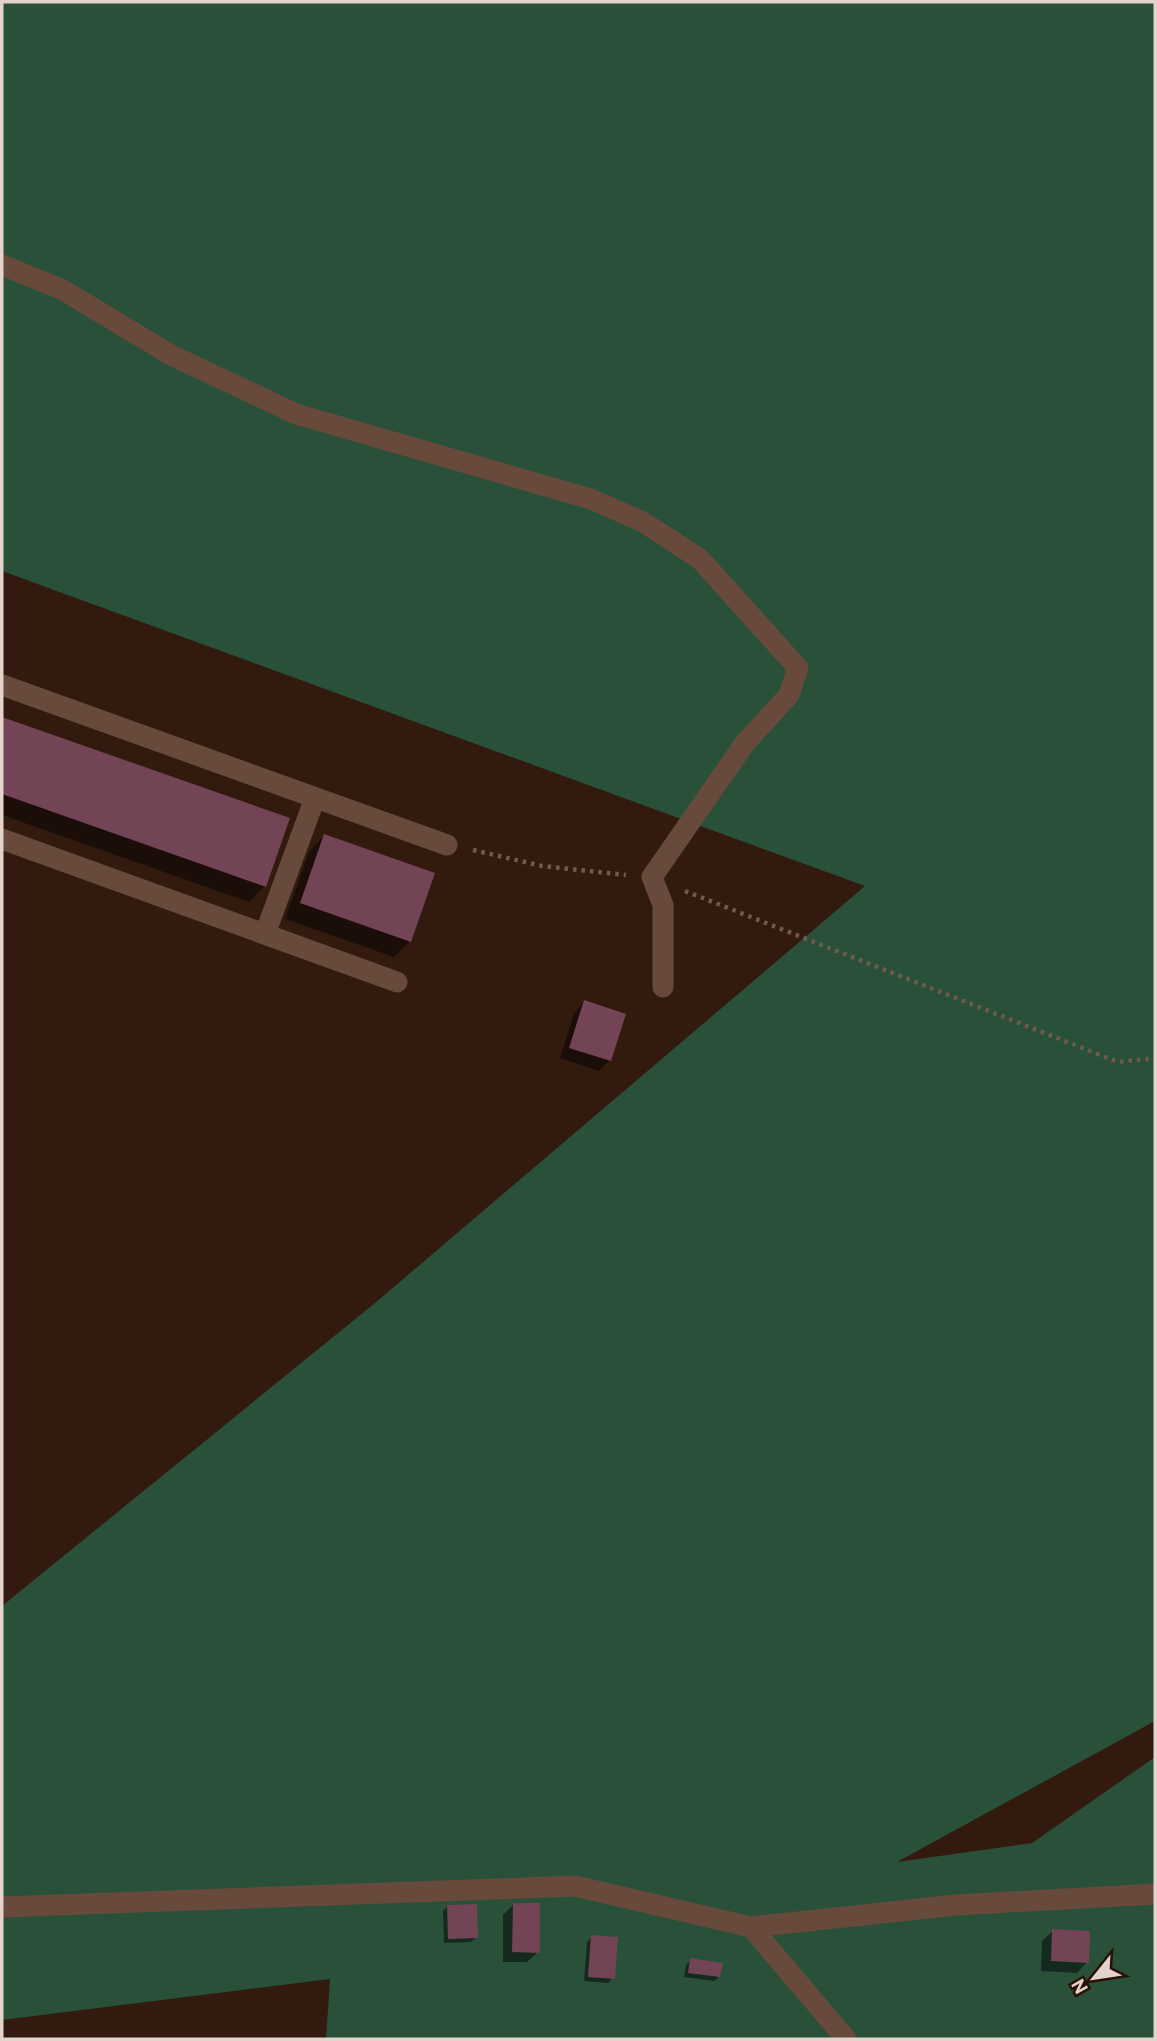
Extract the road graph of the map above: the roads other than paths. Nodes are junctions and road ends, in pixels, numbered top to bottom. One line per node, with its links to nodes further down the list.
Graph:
1 (2, 265): 8 (street)
2 (2, 685): 3 (street)
3 (315, 798): 5 (street); 6 (street)
4 (2, 839): 6 (street)
5 (447, 845)
6 (265, 934): 7 (street)
7 (397, 982)
8 (663, 988)
9 (1155, 1894): 11 (street)
10 (2, 1908): 11 (street)
11 (751, 1927): 12 (street)
12 (846, 2039)

